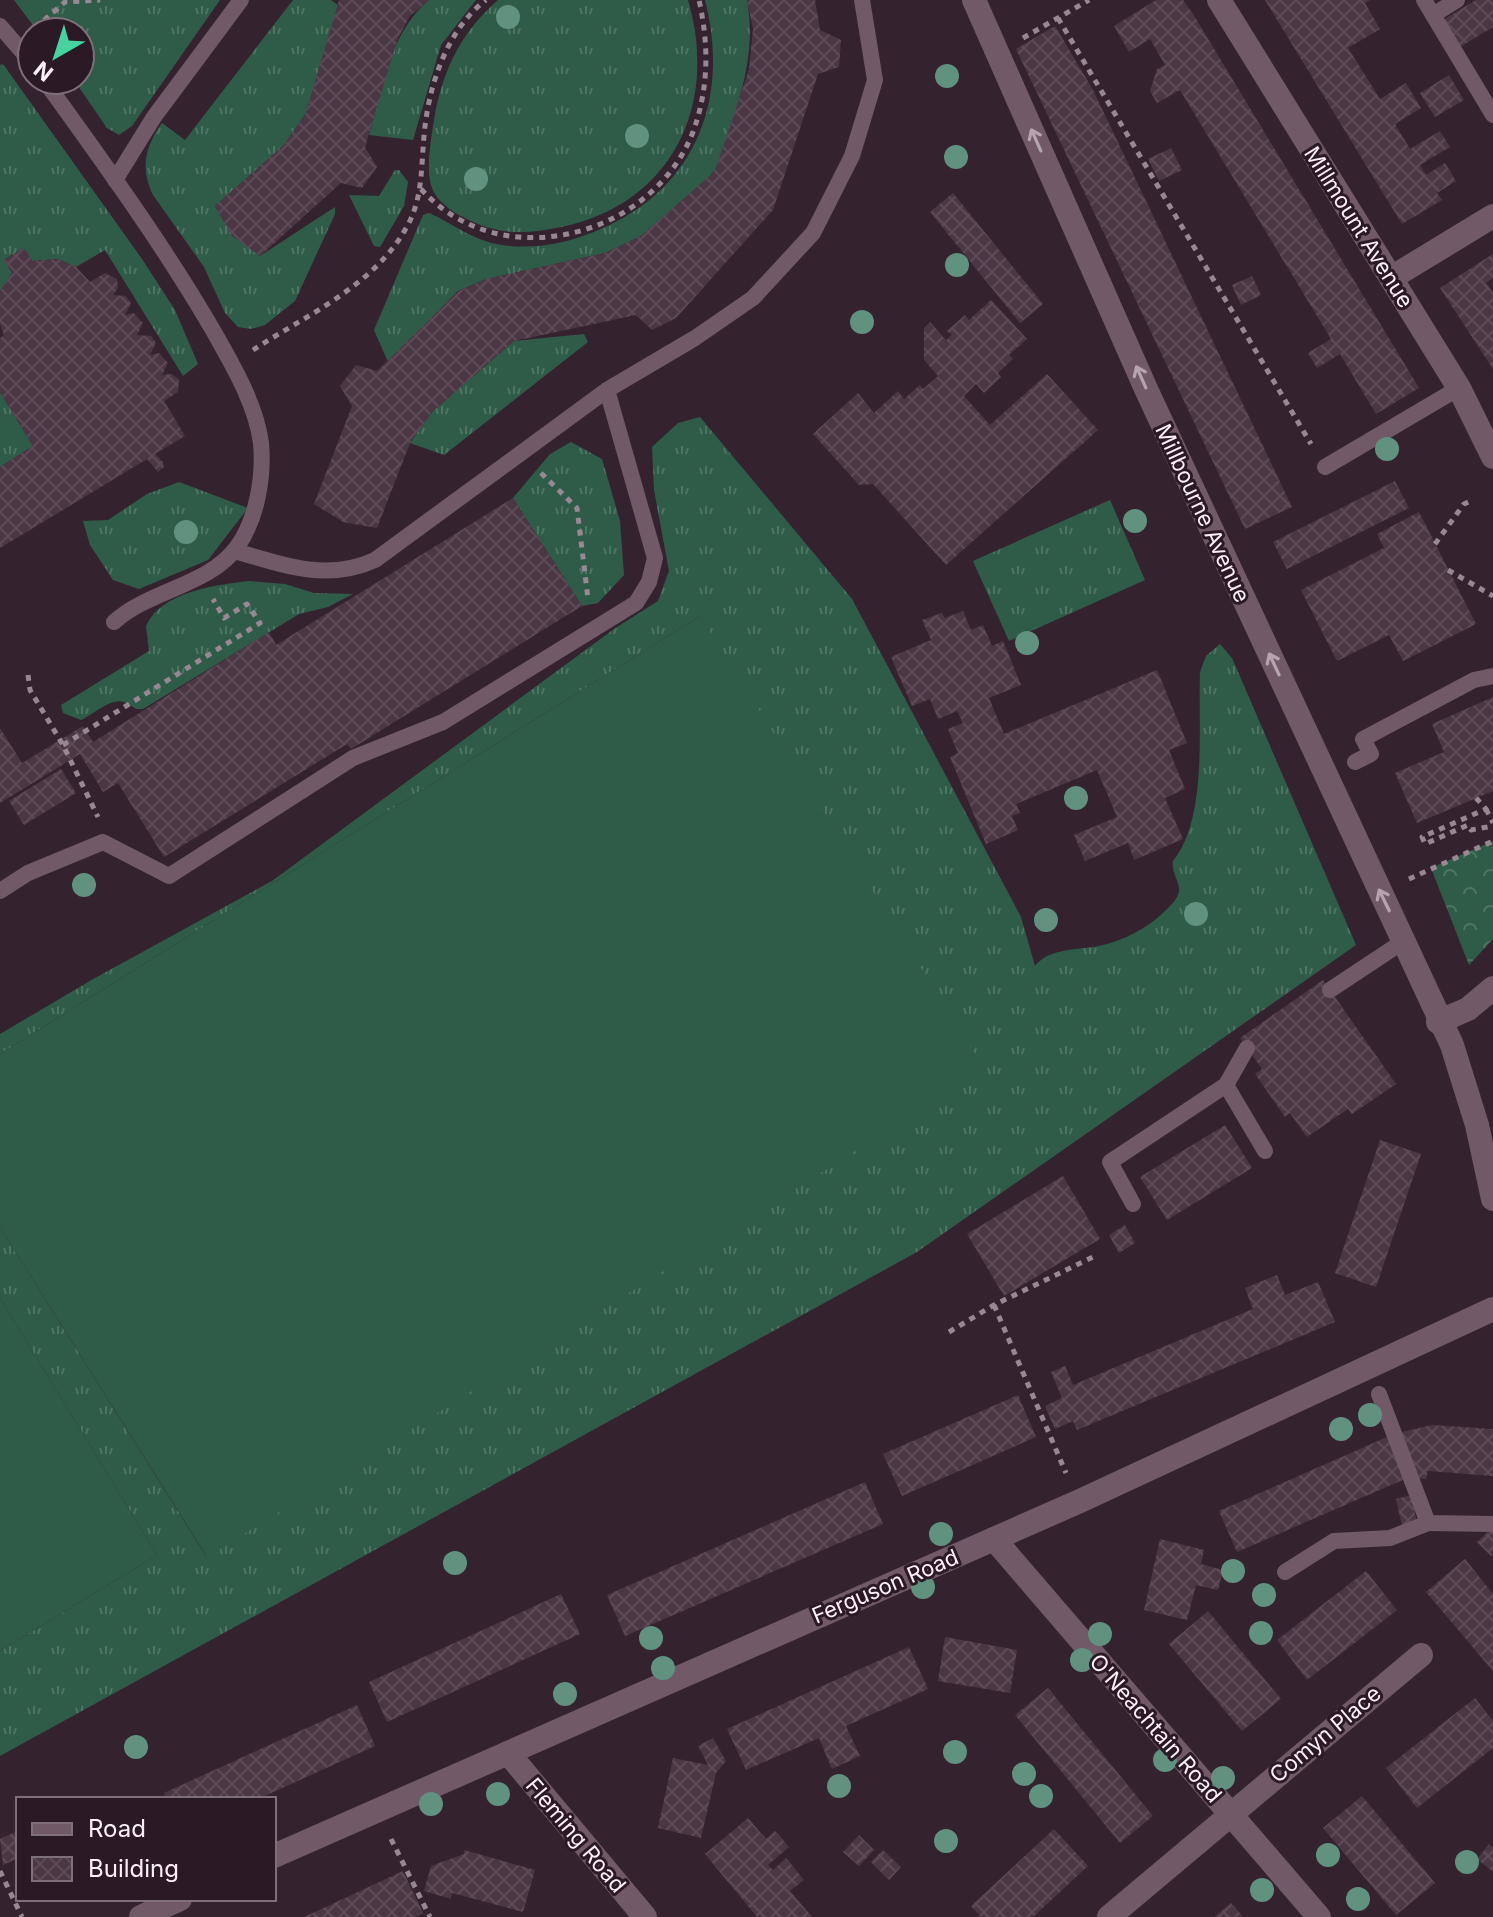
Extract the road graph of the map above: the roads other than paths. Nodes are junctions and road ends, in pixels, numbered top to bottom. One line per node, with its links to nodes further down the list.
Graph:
1 (241, 0): 10 (lane)
2 (862, 0): 14 (lane)
3 (974, 0): 22 (street, Millbourne Avenue, one-way to 3)
4 (1219, 0): 12 (street, Millmount Avenue)
5 (1424, 0): 7 (lane)
6 (1457, 0): 7 (lane)
7 (1433, 15): 9 (lane)
8 (55, 96): 10 (lane)
9 (1493, 115)
10 (115, 180): 17 (lane)
11 (1493, 216): 12 (street)
12 (1391, 278): 13 (street, Millmount Avenue)
13 (1459, 388): 15 (street, Millmount Avenue); 16 (lane)
14 (607, 390): 17 (lane); 21 (lane)
15 (1493, 457)
16 (1325, 467)
17 (235, 551): 18 (lane)
18 (114, 622)
19 (1493, 676): 20 (lane)
20 (1355, 762)
21 (0, 891)
22 (1404, 941): 24 (lane); 25 (street, Millbourne Avenue)
23 (1493, 988): 25 (street)
24 (1330, 990)
25 (1438, 1022): 29 (street)
26 (1247, 1048): 27 (lane)
27 (1226, 1085): 28 (lane); 30 (lane)
28 (1265, 1151)
29 (1493, 1199)
30 (1133, 1204)
31 (1493, 1309): 35 (street, Ferguson Road)
32 (1379, 1394): 33 (lane)
33 (1428, 1523): 34 (lane); 36 (lane)
34 (1493, 1524)
35 (994, 1539): 38 (street, Ferguson Road); 39 (street, O'Neachtain Road)
36 (1285, 1572)
37 (1421, 1655): 39 (street, Comyn Place)
38 (508, 1753): 40 (street, Ferguson Road); 43 (street, Fleming Road)
39 (1230, 1813): 44 (street, Comyn Place); 45 (street, O'Neachtain Road)
40 (276, 1855)
41 (176, 1901): 42 (street)
42 (141, 1917)
43 (645, 1917)
44 (1109, 1917)
45 (1319, 1917)

